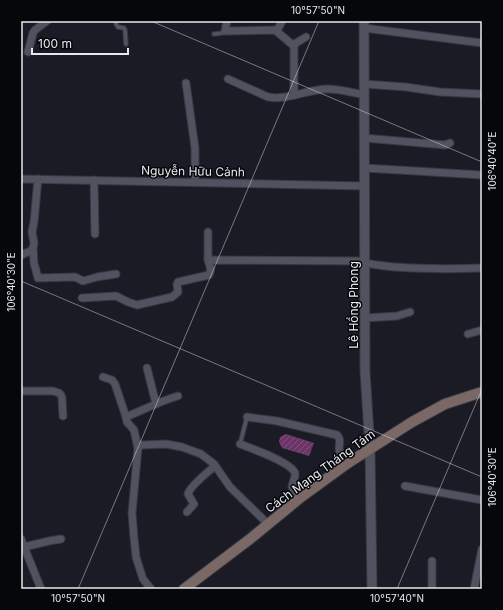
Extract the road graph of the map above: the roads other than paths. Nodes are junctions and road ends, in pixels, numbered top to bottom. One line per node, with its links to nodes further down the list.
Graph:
1 (47, 21): 14 (street)
2 (116, 21): 12 (lane)
3 (226, 21): 7 (street)
4 (282, 21): 6 (street)
5 (364, 25): 11 (street); 17 (street, Lê Hồng Phong)
6 (277, 31): 7 (street); 13 (street)
7 (224, 32): 8 (lane); 10 (lane)
8 (214, 34)
9 (306, 37): 13 (street)
10 (222, 39)
11 (482, 43)
12 (126, 44)
13 (294, 46): 19 (street)
14 (28, 52)
15 (228, 79): 19 (street)
16 (186, 84): 28 (street)
17 (364, 84): 18 (street); 20 (street, Lê Hồng Phong)
18 (482, 94)
19 (294, 95): 20 (street)
20 (364, 95): 21 (street, Lê Hồng Phong)
21 (364, 138): 22 (street); 23 (street, Lê Hồng Phong)
22 (450, 143)
23 (365, 168): 24 (street); 29 (street, Lê Hồng Phong)
24 (482, 175)
25 (21, 178): 26 (street, Nguyễn Hữu Cảnh)
26 (38, 179): 27 (street, Nguyễn Hữu Cảnh); 32 (street)
27 (94, 180): 28 (street, Nguyễn Hữu Cảnh); 31 (street)
28 (195, 182): 29 (street, Nguyễn Hữu Cảnh)
29 (365, 186): 35 (street, Lê Hồng Phong)
30 (208, 232): 34 (street)
31 (95, 234)
32 (33, 248): 33 (street); 37 (street)
33 (21, 255)
34 (208, 260): 35 (street); 38 (street)
35 (365, 263): 36 (street); 40 (street, Lê Hồng Phong)
36 (482, 268)
37 (116, 274)
38 (82, 298)
39 (410, 312): 40 (street)
40 (365, 318): 54 (street, Lê Hồng Phong)
41 (482, 330): 42 (street)
42 (468, 334)
43 (147, 368): 48 (street)
44 (103, 377): 50 (street)
45 (21, 391): 49 (street)
46 (482, 392): 54 (main road, Cách Mạng Tháng Tám)
47 (178, 396): 48 (street)
48 (156, 404): 50 (street)
49 (63, 416)
50 (126, 417): 53 (street)
51 (246, 417): 52 (lane); 55 (street)
52 (240, 444): 58 (street)
53 (138, 448): 56 (street); 68 (street)
54 (370, 449): 55 (main road, Cách Mạng Tháng Tám); 70 (street, Lê Hồng Phong)
55 (348, 463): 58 (main road, Cách Mạng Tháng Tám)
56 (215, 466): 60 (street); 61 (street)
57 (406, 486): 59 (street)
58 (300, 498): 61 (main road, Cách Mạng Tháng Tám)
59 (482, 500)
60 (187, 512)
61 (268, 524): 69 (main road, Cách Mạng Tháng Tám)
62 (21, 539): 64 (street)
63 (62, 539): 64 (street)
64 (24, 547): 67 (street)
65 (482, 549): 72 (street)
66 (432, 562): 71 (street)
67 (41, 589)
68 (151, 589)
69 (184, 589)
70 (372, 589)
71 (432, 589)
72 (474, 589)

